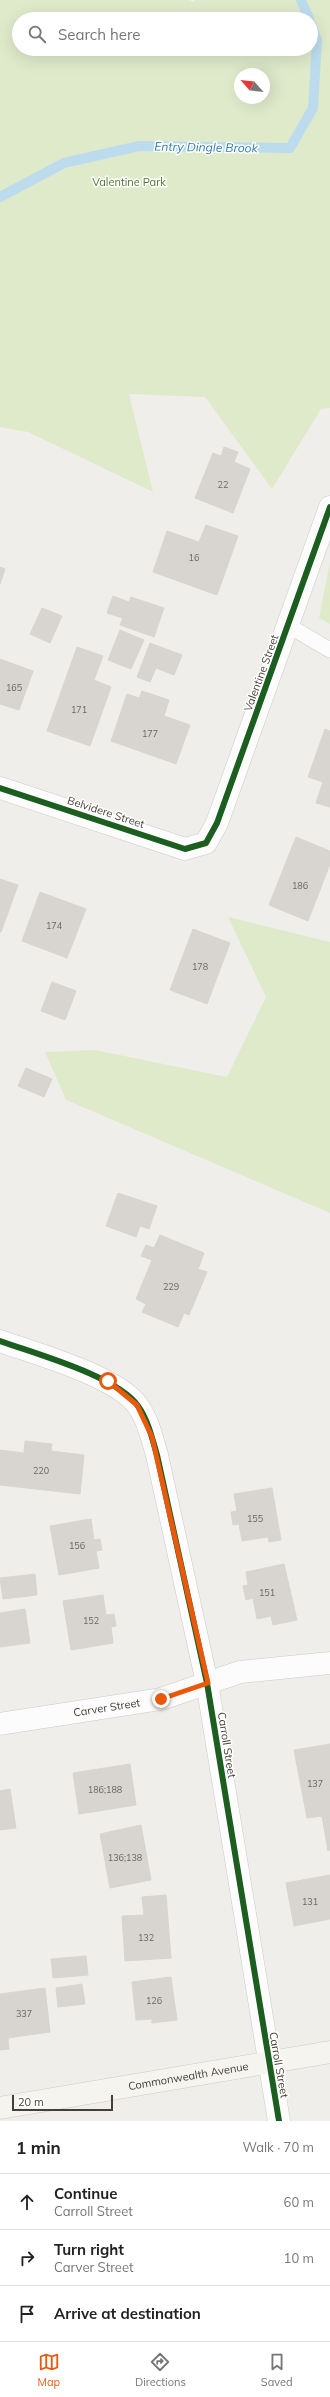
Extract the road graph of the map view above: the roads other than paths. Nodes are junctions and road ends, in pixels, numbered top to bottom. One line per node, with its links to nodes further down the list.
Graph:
1 (330, 507): 2 (street, Valentine Street)
2 (289, 626): 3 (lane); 5 (street, Valentine Street)
3 (330, 650)
4 (0, 788): 5 (street, Belvidere Street)
5 (206, 843)
6 (0, 1341): 8 (street, Carroll Street)
7 (330, 1663): 8 (street, Carver Street)
8 (208, 1683): 9 (street, Carver Street); 11 (street, Carroll Street)
9 (0, 1724)
10 (330, 2052): 11 (street, Commonwealth Avenue)
11 (269, 2064): 12 (street, Commonwealth Avenue); 13 (street, Carroll Street)
12 (0, 2108)
13 (279, 2121)

